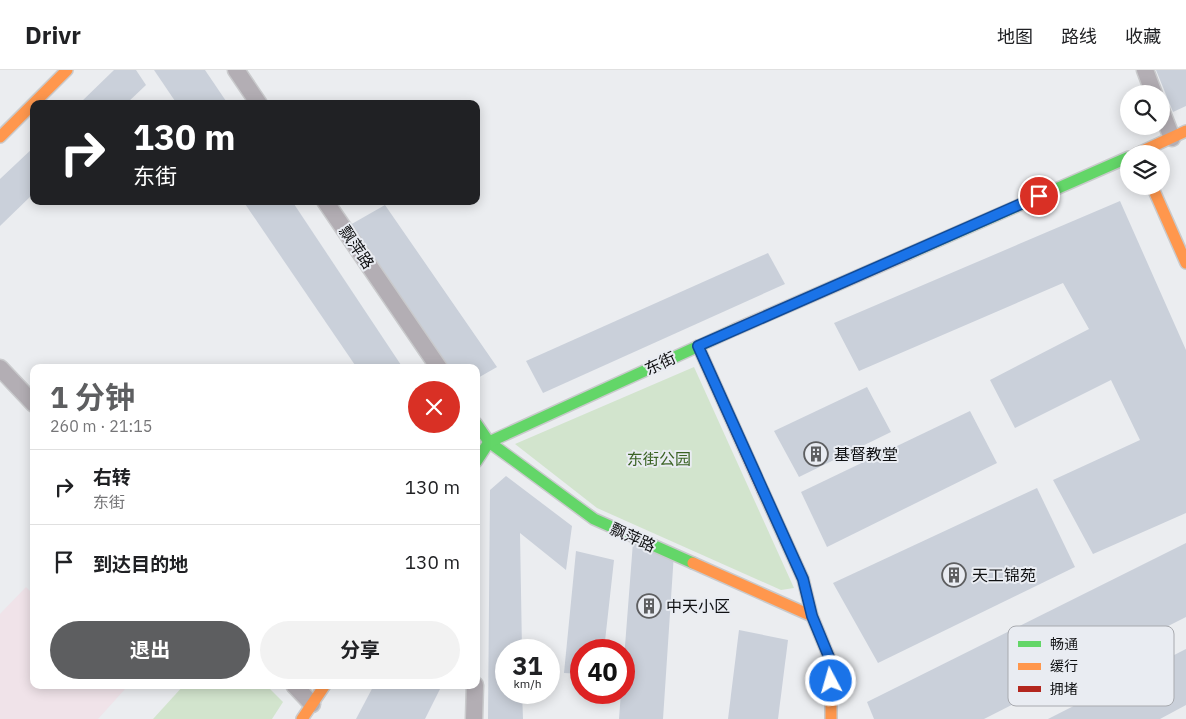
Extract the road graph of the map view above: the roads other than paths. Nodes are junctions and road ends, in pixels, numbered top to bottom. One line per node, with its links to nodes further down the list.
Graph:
1 (67, 70): 5 (street)
2 (236, 70): 6 (street)
3 (1145, 70): 4 (street)
4 (1151, 85)
5 (37, 100)
6 (256, 100)
7 (30, 107): 10 (street)
8 (1170, 122): 9 (street)
9 (1179, 134): 11 (street)
10 (0, 137)
11 (1156, 145)
12 (1120, 161): 16 (street, 东街)
13 (1156, 195): 15 (street)
14 (328, 205): 17 (street, 飘萍路)
15 (1186, 264)
16 (698, 346): 21 (street, 东街); 23 (street)
17 (436, 364)
18 (0, 368): 19 (street)
19 (30, 400)
20 (480, 429): 21 (street, 飘萍路)
21 (489, 442): 22 (street); 23 (street, 飘萍路)
22 (480, 456)
23 (812, 616): 30 (street)
24 (298, 689): 27 (street)
25 (322, 689): 27 (street)
26 (474, 689): 29 (street)
27 (312, 704): 28 (street)
28 (302, 719)
29 (474, 719)
30 (831, 719)

